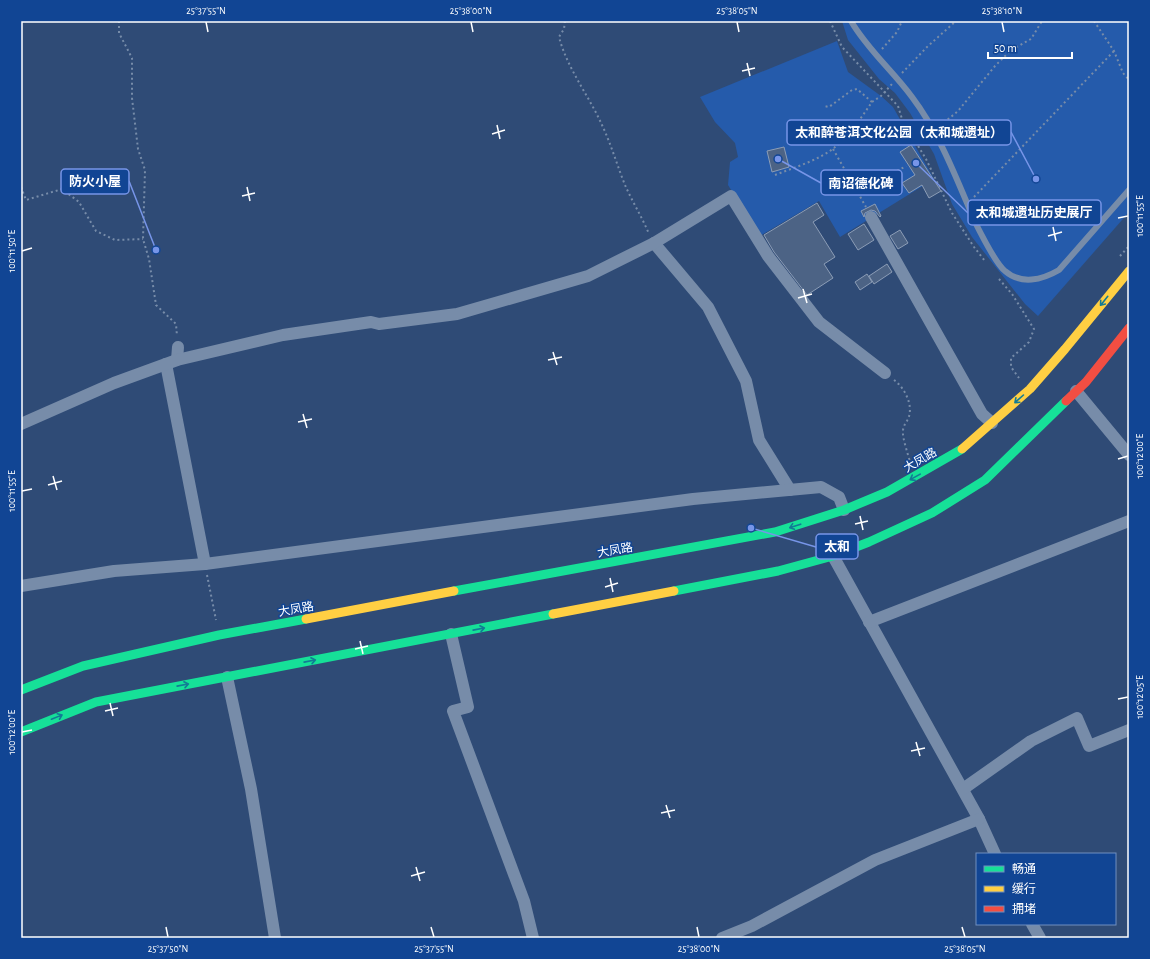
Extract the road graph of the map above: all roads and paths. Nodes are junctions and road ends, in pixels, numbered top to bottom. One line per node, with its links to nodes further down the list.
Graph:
1 (119, 21): 25 (path)
2 (566, 21): 26 (path)
3 (830, 21): 13 (path)
4 (851, 21): 10 (lane)
5 (902, 21): 10 (path)
6 (956, 21): 11 (path)
7 (1042, 21): 16 (path)
8 (1094, 21): 9 (path)
9 (1114, 51): 12 (path); 23 (path)
10 (878, 56): 11 (lane)
11 (897, 78): 13 (path); 16 (lane)
12 (1129, 80)
13 (884, 92): 14 (path); 29 (path)
14 (872, 102): 15 (path); 17 (path)
15 (824, 106)
16 (933, 131): 23 (lane)
17 (833, 149): 19 (path); 22 (path)
18 (906, 166): 22 (path)
19 (775, 175)
20 (21, 187): 25 (path)
21 (1129, 190): 23 (lane)
22 (858, 193): 24 (path)
23 (968, 204)
24 (872, 217): 38 (street)
25 (143, 239): 33 (path)
26 (654, 244): 34 (street); 35 (street); 42 (street)
27 (1129, 246): 28 (path)
28 (1119, 258)
29 (988, 264)
30 (1129, 271): 38 (highway, 大凤路, one-way to 38)
31 (998, 276): 36 (path)
32 (1129, 328): 37 (highway)
33 (178, 347): 34 (street)
34 (172, 362): 39 (street); 46 (street)
35 (885, 373): 41 (path)
36 (1025, 374)
37 (1076, 391): 40 (street); 45 (highway)
38 (992, 423): 43 (highway, 大凤路, one-way to 43)
39 (21, 424)
40 (1129, 455)
41 (911, 468)
42 (790, 490): 43 (street); 46 (street)
43 (844, 510): 50 (highway, 大凤路, one-way to 50)
44 (1129, 520): 48 (street)
45 (833, 556): 48 (street); 49 (highway, one-way to 45)
46 (205, 564): 47 (street); 50 (path)
47 (21, 586)
48 (869, 622): 55 (street)
49 (452, 634): 51 (highway, one-way to 49); 61 (street)
50 (219, 635): 52 (highway, 大凤路)
51 (227, 677): 54 (highway, one-way to 51); 60 (street)
52 (21, 690)
53 (1129, 730): 55 (street)
54 (21, 732)
55 (963, 789): 56 (street)
56 (979, 818): 57 (street); 59 (street)
57 (995, 853)
58 (1033, 925): 63 (street)
59 (745, 934): 62 (street)
60 (275, 938)
61 (533, 938)
62 (722, 938)
63 (1040, 938)

